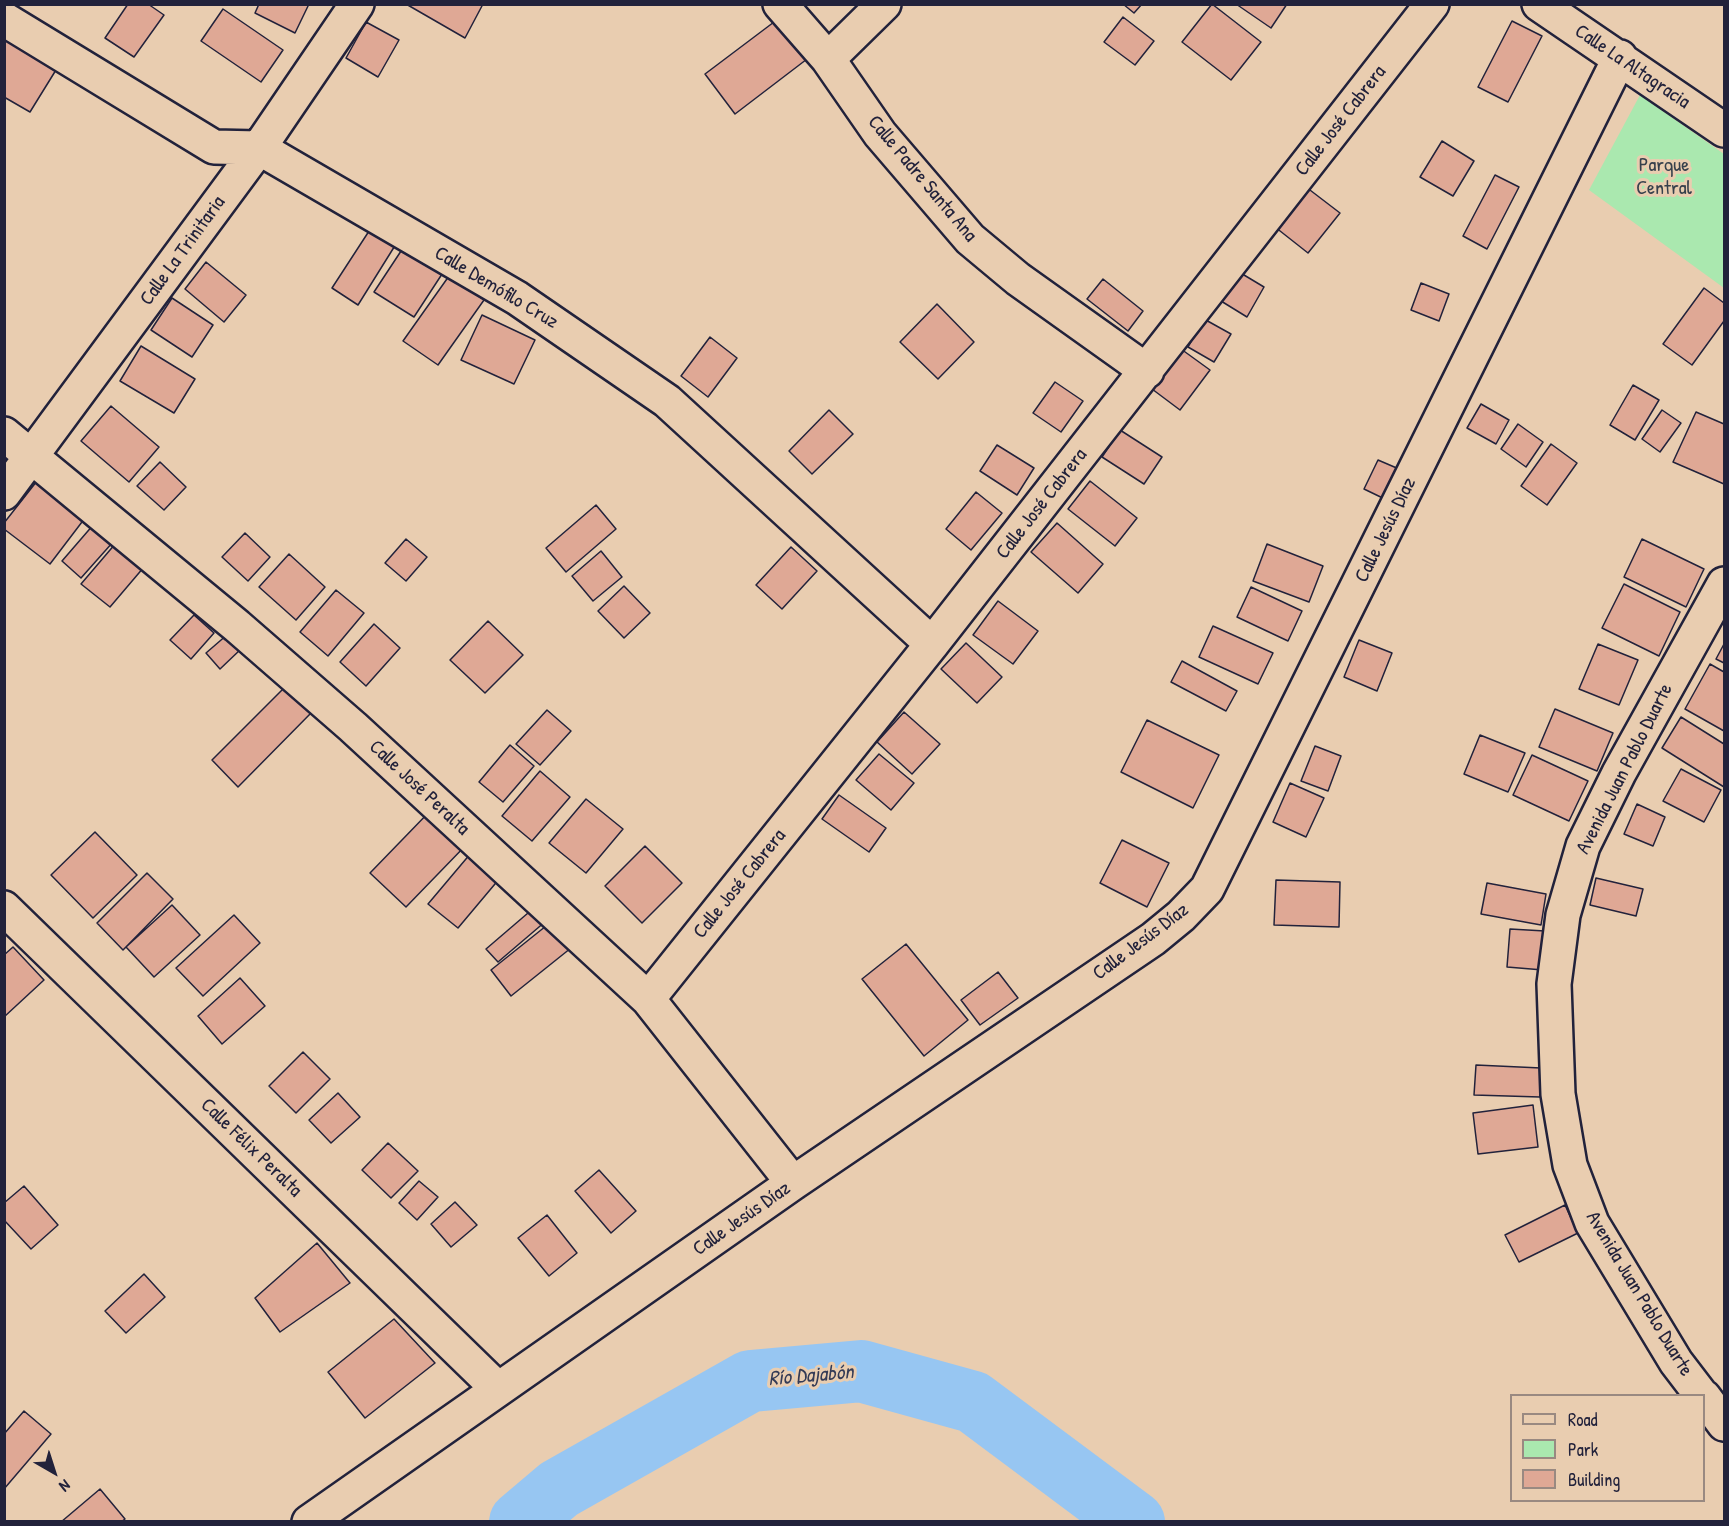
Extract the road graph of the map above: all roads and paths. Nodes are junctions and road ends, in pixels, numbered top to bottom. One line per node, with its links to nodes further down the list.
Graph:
1 (357, 4): 10 (street, Calle La Trinitaria)
2 (780, 4): 8 (street, Calle Padre Santa Ana)
3 (884, 4): 8 (street)
4 (1432, 4): 11 (street, Calle José Cabrera)
5 (1539, 4): 7 (street, Calle La Altagracia)
6 (4, 19): 10 (street, Calle Demófilo Cruz)
7 (1620, 57): 9 (street, Calle La Altagracia); 19 (street, Calle Jesús Díaz)
8 (828, 59): 11 (street, Calle Padre Santa Ana)
9 (1725, 130)
10 (259, 148): 13 (street, Calle La Trinitaria); 16 (street, Calle Demófilo Cruz)
11 (1147, 371): 16 (street, Calle José Cabrera)
12 (4, 434): 13 (street, Calle José Peralta)
13 (33, 455): 14 (street, Calle La Trinitaria); 18 (street, Calle José Peralta)
14 (4, 493)
15 (1725, 584): 21 (street, Avenida Juan Pablo Duarte)
16 (932, 644): 18 (street, Calle José Cabrera)
17 (4, 908): 20 (street, Calle Félix Peralta)
18 (648, 999): 19 (street, Calle José Peralta)
19 (793, 1183): 20 (street, Calle Jesús Díaz)
20 (497, 1388): 24 (street, Calle Jesús Díaz)
21 (1701, 1394)
22 (1705, 1399): 23 (street, Avenida Juan Pablo Duarte)
23 (1725, 1424)
24 (309, 1521)

